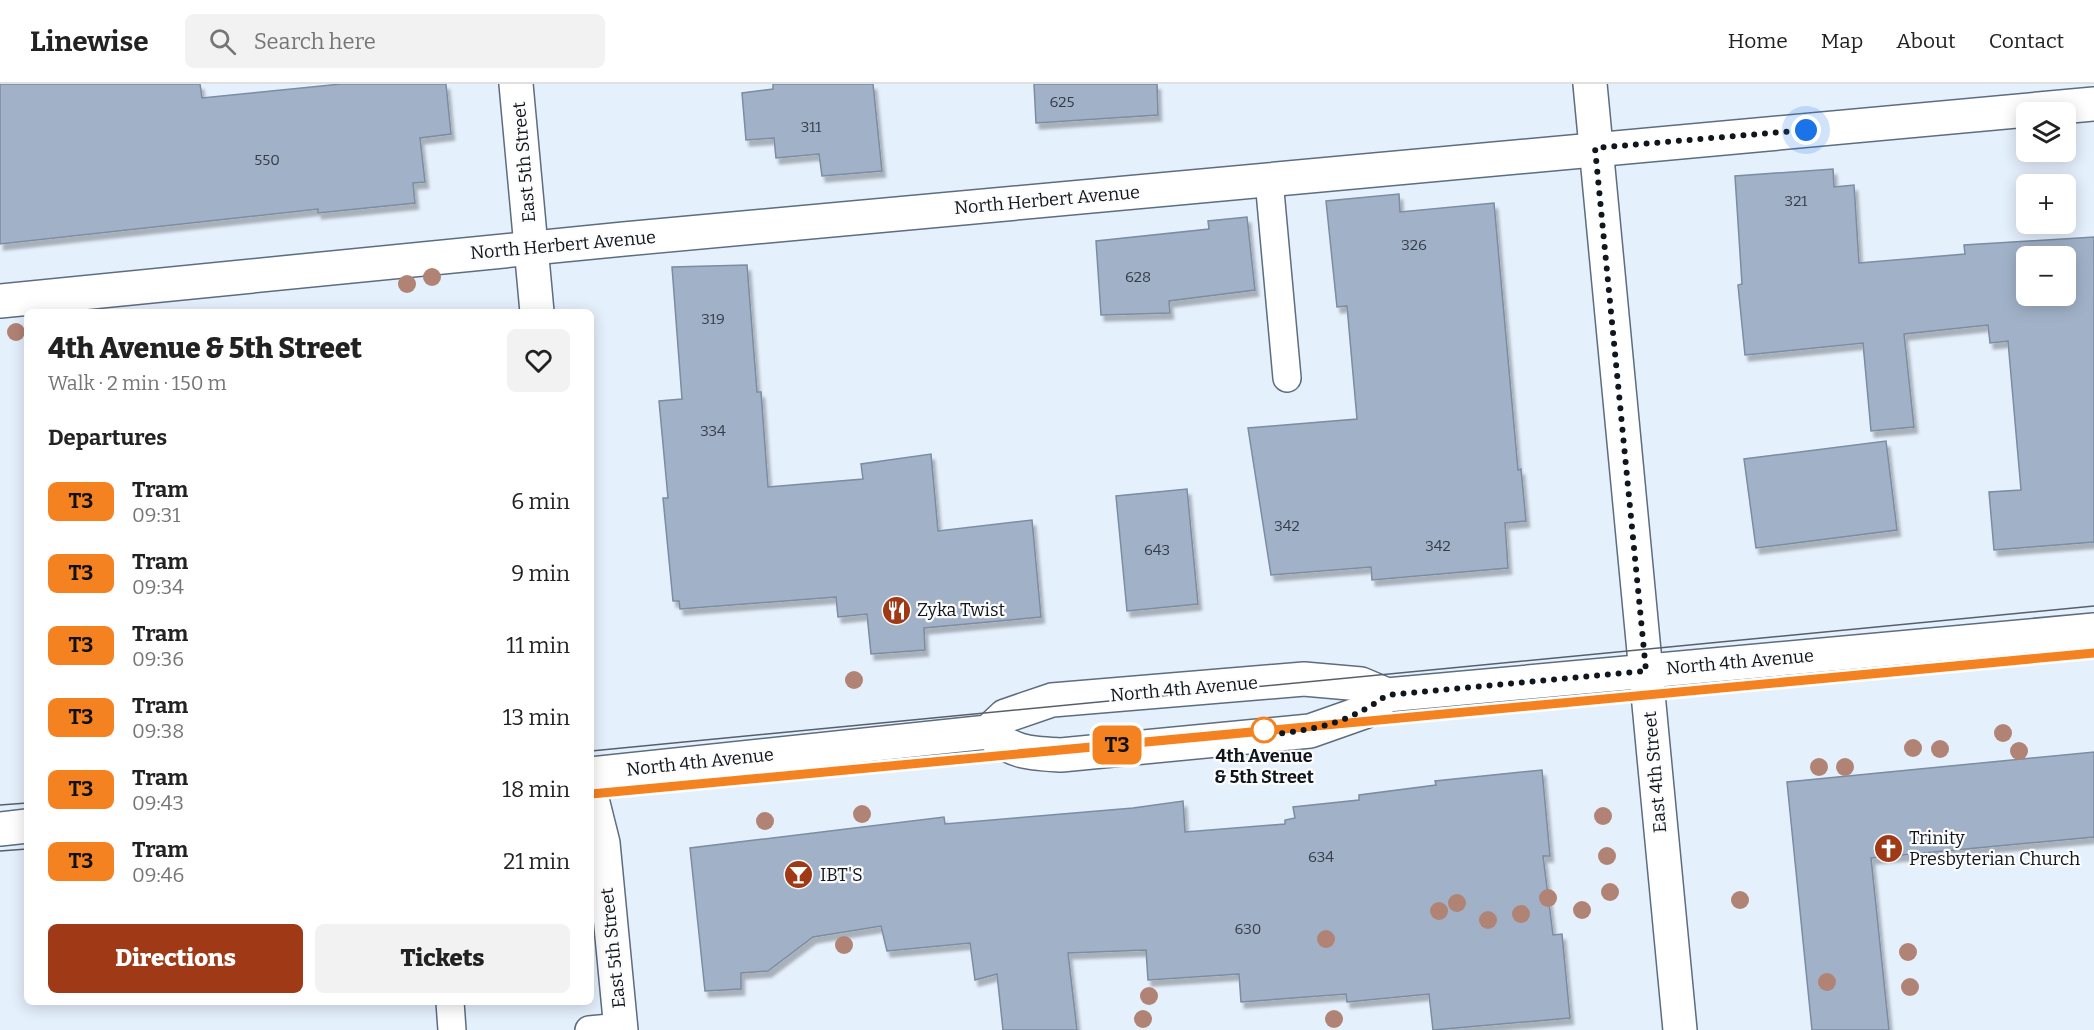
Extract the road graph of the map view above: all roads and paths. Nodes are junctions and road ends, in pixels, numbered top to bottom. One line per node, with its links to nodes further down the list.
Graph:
1 (516, 84): 6 (street, East 5th Street)
2 (1590, 84): 4 (street, East 4th Street)
3 (2094, 104): 4 (street, North Herbert Avenue)
4 (1595, 148): 5 (street, North Herbert Avenue); 12 (street, East 4th Street)
5 (1269, 180): 6 (street, North Herbert Avenue); 10 (lane)
6 (532, 248): 8 (street, North Herbert Avenue); 9 (street, East 5th Street)
7 (0, 302): 8 (street, North Herbert Avenue)
8 (35, 305)
9 (537, 309)
10 (1287, 378)
11 (2094, 630): 12 (street, North 4th Avenue)
12 (1646, 671): 13 (street, North 4th Avenue); 22 (street, East 4th Street)
13 (1387, 695): 14 (street, North 4th Avenue); 14 (street)
14 (988, 732): 15 (street, North 4th Avenue)
15 (594, 774)
16 (594, 807): 20 (street, East 5th Street)
17 (24, 826): 18 (street)
18 (0, 829)
19 (450, 1005): 21 (lane)
20 (610, 1029)
21 (452, 1030)
22 (1680, 1030)

